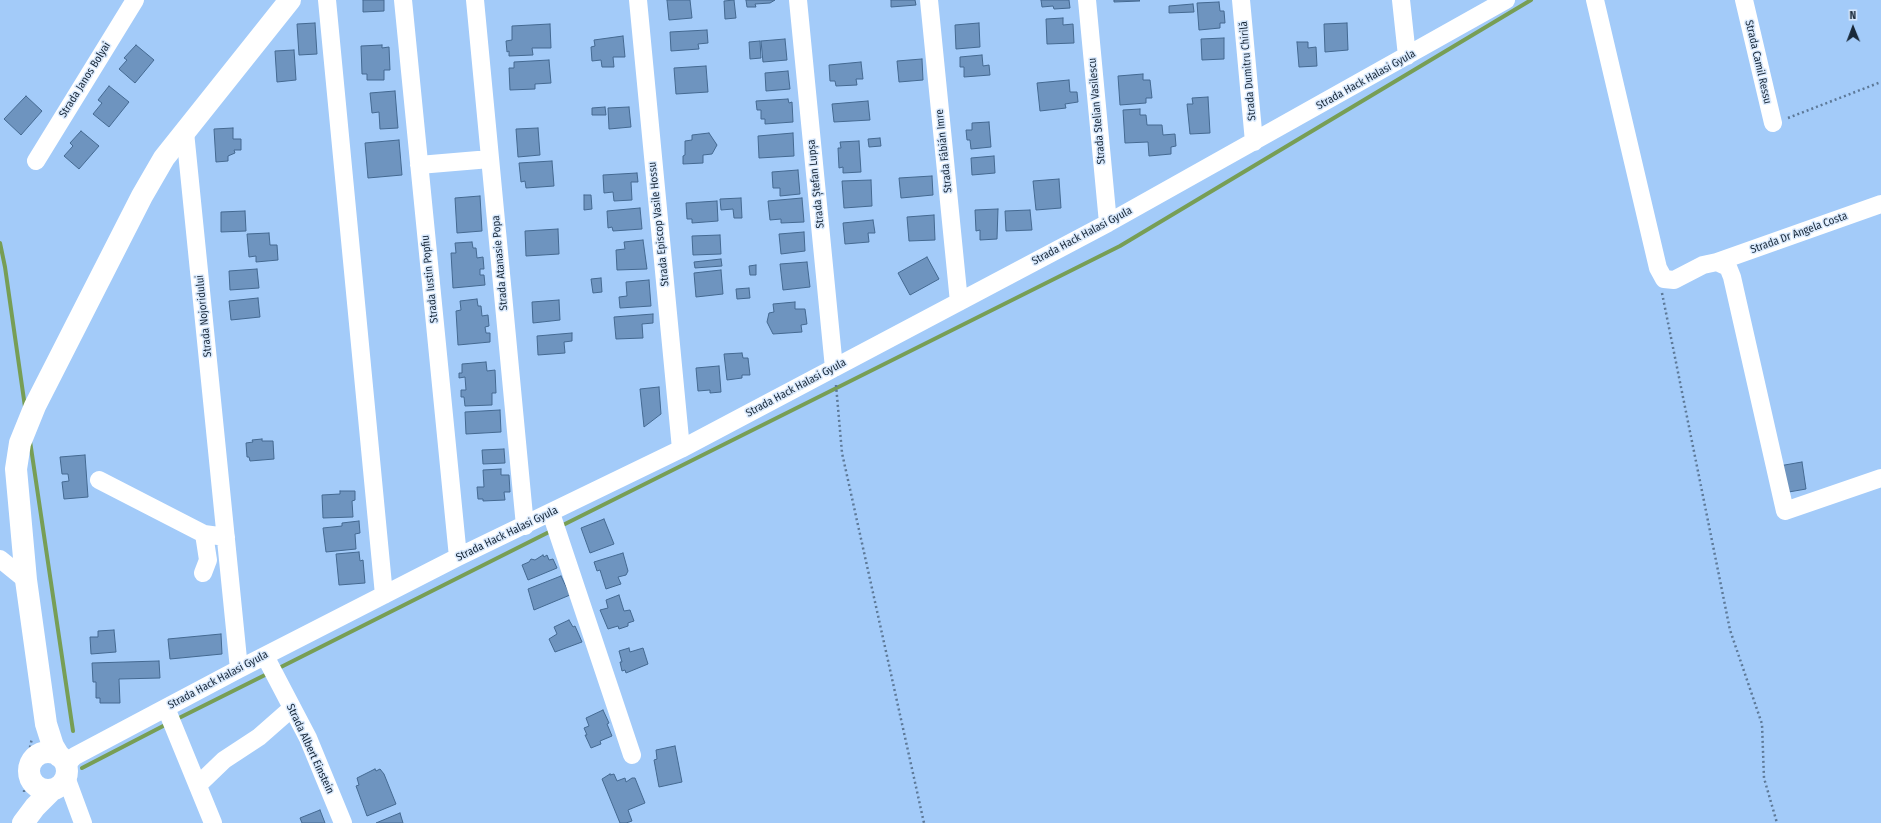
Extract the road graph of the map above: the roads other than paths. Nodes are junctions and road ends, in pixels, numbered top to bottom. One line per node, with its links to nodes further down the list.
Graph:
1 (135, 0): 20 (street, Strada Janos Bolyai)
2 (290, 0): 17 (main road)
3 (327, 0): 38 (street)
4 (402, 0): 21 (street, Strada Iustin Popfiu)
5 (475, 0): 19 (street, Strada Atanasie Popa)
6 (638, 0): 27 (street, Strada Episcop Vasile Hossu)
7 (798, 0): 26 (street, Strada Ștefan Lupșa)
8 (929, 0): 25 (street, Strada Fábián Imre)
9 (1087, 0): 23 (street, Strada Stelian Vasilescu)
10 (1241, 0): 18 (street, Strada Dumitru Chirilă)
11 (1401, 0): 15 (street)
12 (1506, 0): 15 (street, Strada Hack Halasi Gyula)
13 (1595, 0): 24 (street, Strada Dr Angela Costa)
14 (1744, 0): 16 (street, Strada Camil Ressu)
15 (1407, 56): 18 (street, Strada Hack Halasi Gyula)
16 (1773, 123)
17 (185, 132): 33 (street, Strada Nojoridului); 37 (main road)
18 (1254, 142): 23 (street, Strada Hack Halasi Gyula)
19 (490, 159): 21 (street); 31 (street, Strada Atanasie Popa)
20 (36, 161)
21 (419, 165): 34 (street, Strada Iustin Popfiu)
22 (1881, 204): 24 (street, Strada Dr Angela Costa)
23 (1108, 223): 25 (street, Strada Hack Halasi Gyula)
24 (1717, 262): 28 (street)
25 (959, 302): 26 (street, Strada Hack Halasi Gyula)
26 (835, 375): 27 (street, Strada Hack Halasi Gyula)
27 (681, 449): 30 (street, Strada Hack Halasi Gyula)
28 (1881, 478)
29 (99, 480): 32 (street)
30 (550, 513): 31 (street, Strada Hack Halasi Gyula); 43 (street)
31 (524, 526): 34 (street, Strada Hack Halasi Gyula)
32 (204, 534): 33 (street); 36 (street)
33 (226, 537): 40 (street, Strada Nojoridului)
34 (458, 557): 38 (street, Strada Hack Halasi Gyula)
35 (0, 559): 37 (street)
36 (203, 573)
37 (26, 580): 44 (main road)
38 (384, 595): 39 (street, Strada Hack Halasi Gyula)
39 (266, 657): 40 (street, Strada Hack Halasi Gyula); 41 (street, Strada Albert Einstein)
40 (239, 669): 42 (street, Strada Hack Halasi Gyula)
41 (292, 708): 45 (street); 48 (street, Strada Albert Einstein)
42 (167, 711): 44 (street, Strada Hack Halasi Gyula); 45 (street)
43 (632, 755)
44 (49, 771): 46 (street)
45 (198, 785): 47 (street)
46 (83, 823)
47 (213, 823)
48 (343, 823)

